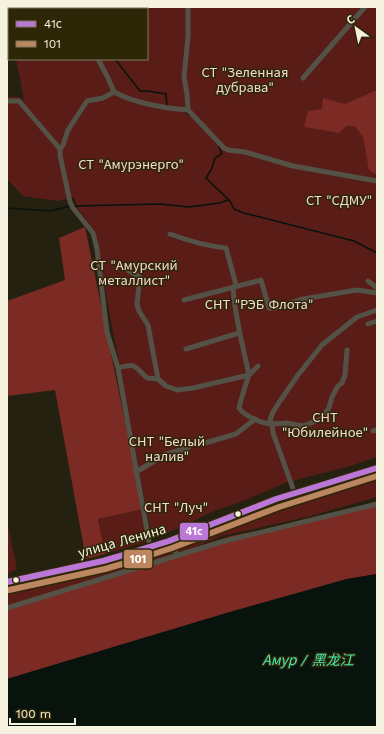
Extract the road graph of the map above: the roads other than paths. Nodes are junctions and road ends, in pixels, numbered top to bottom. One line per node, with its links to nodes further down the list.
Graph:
1 (188, 7): 7 (street)
2 (365, 7): 4 (street)
3 (99, 60): 5 (street)
4 (302, 78)
5 (114, 92): 7 (street); 8 (street)
6 (7, 101): 8 (street)
7 (188, 110): 9 (street)
8 (60, 149): 24 (street)
9 (377, 181)
10 (170, 234): 13 (street)
11 (122, 267): 26 (street)
12 (368, 281): 14 (street)
13 (234, 288): 15 (street); 16 (street); 20 (street)
14 (377, 288)
15 (377, 293)
16 (184, 300)
17 (377, 310): 28 (street)
18 (377, 321): 19 (street)
19 (368, 324)
20 (239, 333): 21 (street); 25 (street)
21 (186, 349)
22 (347, 350): 28 (street)
23 (258, 366): 25 (street)
24 (118, 368): 26 (street); 32 (street)
25 (249, 375): 26 (street); 27 (street)
26 (158, 379)
27 (255, 419): 28 (street); 29 (street)
28 (272, 424): 33 (street)
29 (205, 444)
30 (188, 448): 32 (street)
31 (377, 468): 33 (street, улица Ленина)
32 (136, 472): 36 (street)
33 (295, 494): 35 (street, улица Ленина)
34 (377, 504): 37 (street)
35 (169, 541): 36 (street, улица Ленина); 37 (street)
36 (150, 547): 38 (street, улица Ленина)
37 (178, 556): 39 (street)
38 (7, 582)
39 (7, 608)

